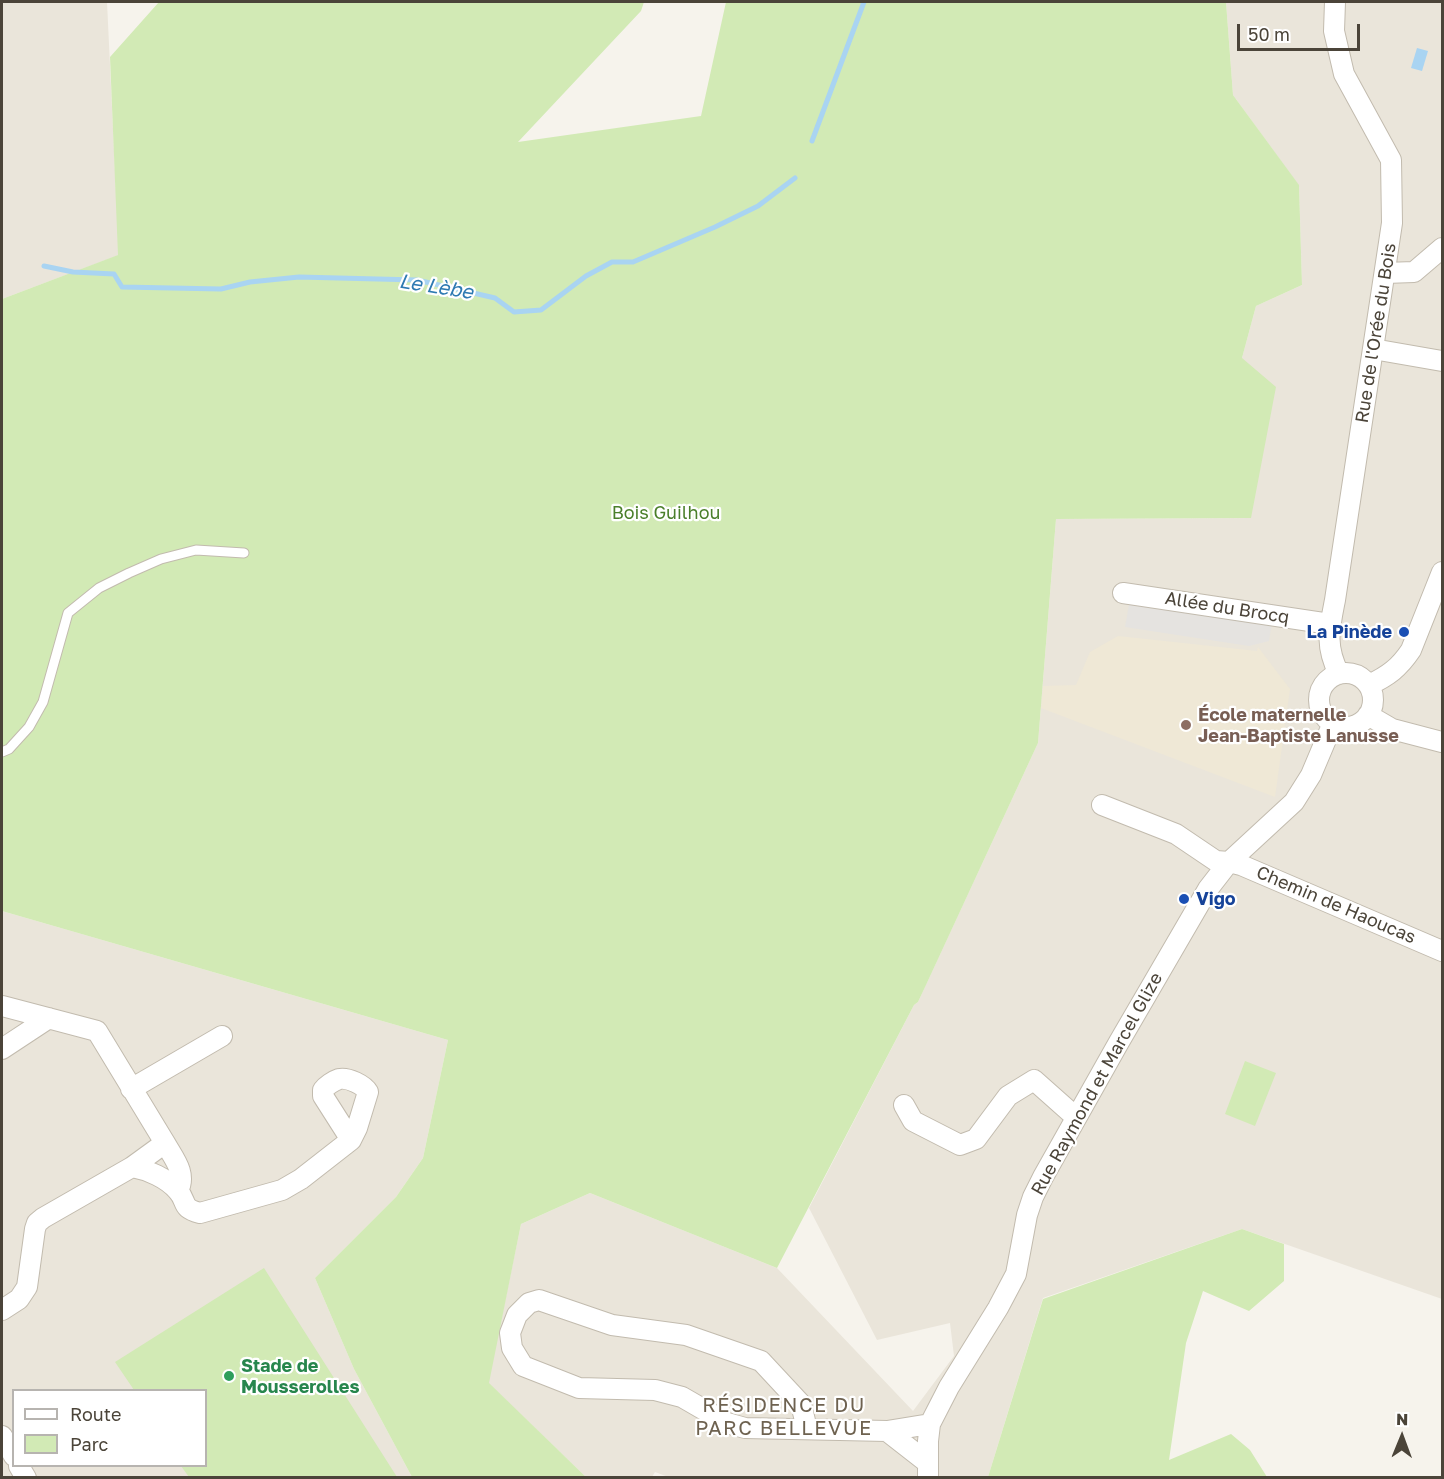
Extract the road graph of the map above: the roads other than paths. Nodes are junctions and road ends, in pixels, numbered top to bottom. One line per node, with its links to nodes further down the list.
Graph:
1 (1335, 2): 3 (street, Rue de l'Orée du Bois)
2 (1443, 248): 3 (street)
3 (1385, 273): 4 (street, Rue de l'Orée du Bois)
4 (1373, 349): 5 (street); 9 (street, Rue de l'Orée du Bois)
5 (1443, 361)
6 (244, 553): 15 (lane)
7 (1443, 572): 11 (street)
8 (1123, 593): 9 (street, Allée du Brocq)
9 (1330, 624): 10 (street, Rue de l'Orée du Bois)
10 (1340, 674): 11 (street); 13 (street)
11 (1369, 685): 12 (street)
12 (1368, 715): 13 (street); 14 (street)
13 (1333, 723): 17 (street, Rue Raymond et Marcel Glize)
14 (1443, 742)
15 (2, 752)
16 (1102, 805): 17 (street, Chemin de Haoucas)
17 (1229, 862): 18 (street, Chemin de Haoucas); 25 (street, Rue Raymond et Marcel Glize)
18 (1443, 951)
19 (2, 1006): 20 (street)
20 (49, 1018): 22 (street); 23 (street)
21 (222, 1036): 23 (street)
22 (2, 1049)
23 (132, 1089): 27 (street)
24 (904, 1105): 25 (street)
25 (1077, 1116): 31 (street, Rue Raymond et Marcel Glize)
26 (351, 1140): 29 (street)
27 (165, 1143): 28 (street); 29 (street)
28 (132, 1167): 29 (street); 30 (street)
29 (178, 1191)
30 (2, 1310)
31 (930, 1424): 33 (street); 36 (street, Rue Raymond et Marcel Glize)
32 (807, 1429): 32 (street); 33 (street)
33 (887, 1431): 36 (street)
34 (2, 1436): 35 (street)
35 (12, 1453)
36 (928, 1470)

